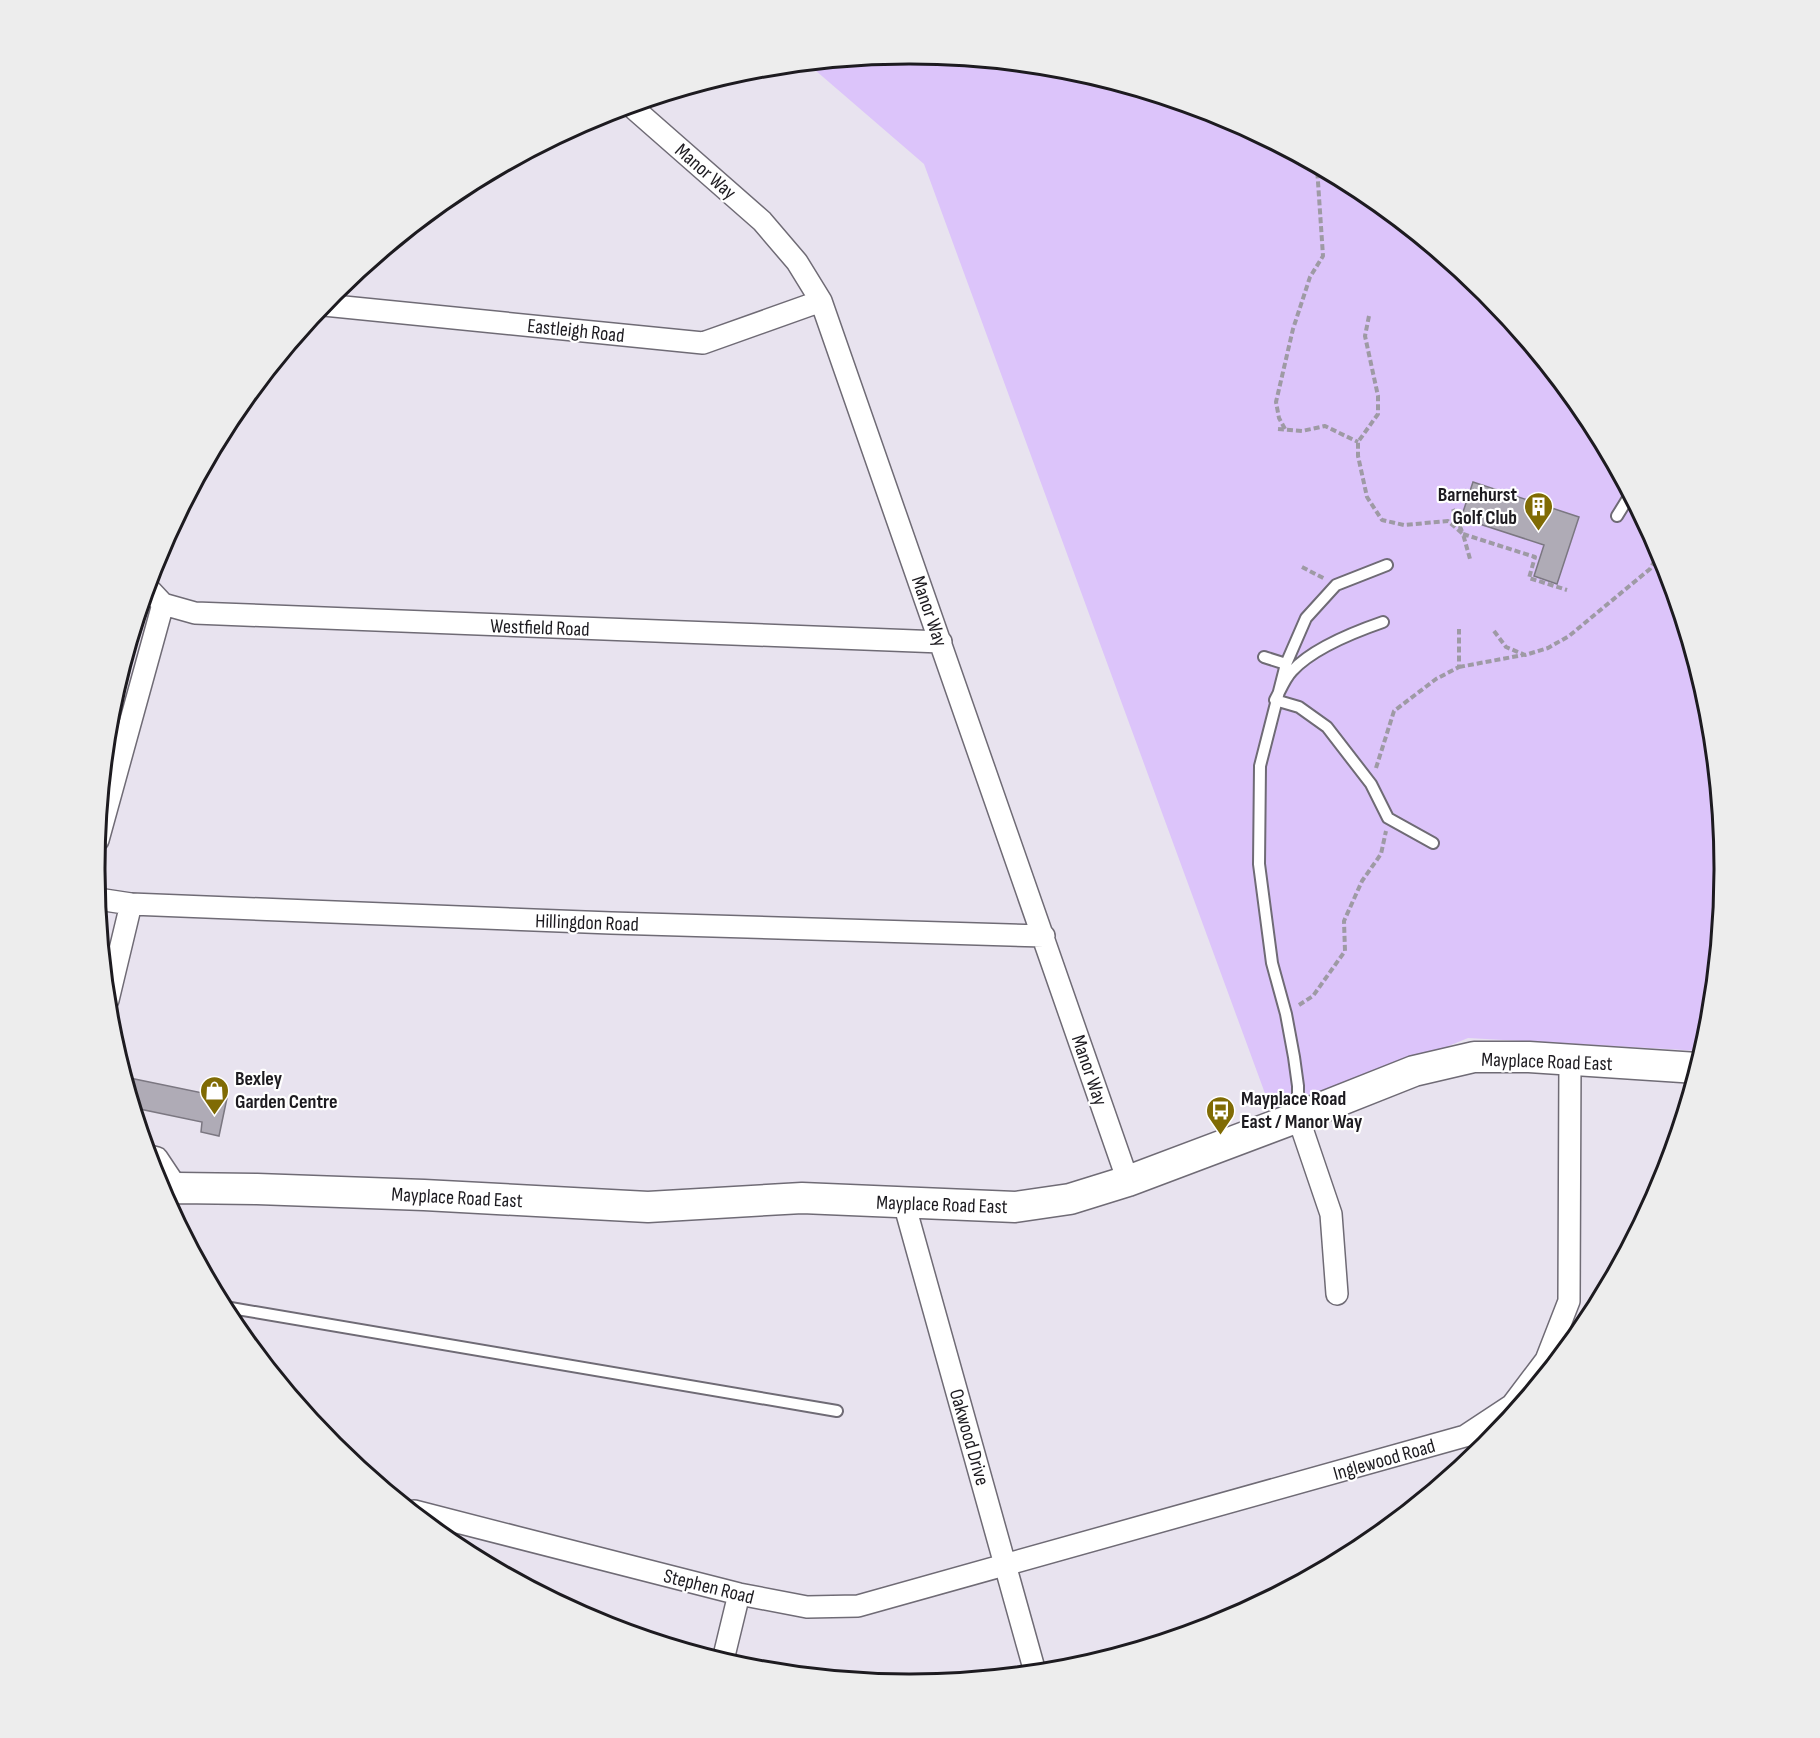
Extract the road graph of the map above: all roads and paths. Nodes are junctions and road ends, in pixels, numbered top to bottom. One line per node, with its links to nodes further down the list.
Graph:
1 (638, 112): 3 (street, Manor Way)
2 (1318, 175): 7 (path)
3 (821, 301): 4 (street, Eastleigh Road); 24 (street, Manor Way)
4 (335, 306)
5 (1369, 316): 8 (path)
6 (1278, 429): 7 (path)
7 (1285, 429): 8 (path)
8 (1358, 442): 12 (path)
9 (1626, 502): 11 (lane)
10 (1453, 509): 12 (path)
11 (1617, 516)
12 (1463, 534): 13 (path); 18 (path)
13 (1470, 559)
14 (1654, 563): 25 (path)
15 (1387, 565): 17 (lane)
16 (1302, 567): 17 (path)
17 (1336, 585): 27 (lane)
18 (1567, 590)
19 (154, 594): 20 (street, Westfield Road)
20 (163, 604): 24 (street, Westfield Road); 31 (street)
21 (1383, 622): 29 (lane)
22 (1459, 629): 28 (path)
23 (1494, 631): 25 (path)
24 (941, 642): 36 (street, Manor Way)
25 (1525, 655): 28 (path)
26 (1264, 657): 27 (lane)
27 (1286, 664): 29 (lane)
28 (1459, 667): 30 (path)
29 (1275, 700): 30 (lane); 38 (lane)
30 (1371, 784): 32 (lane)
31 (108, 803)
32 (1388, 818): 33 (lane); 38 (path)
33 (1432, 843)
34 (106, 900): 35 (street, Hillingdon Road)
35 (131, 904): 36 (street, Hillingdon Road); 37 (street)
36 (1044, 936): 42 (street, Manor Way)
37 (113, 979)
38 (1286, 1014): 41 (lane)
39 (1570, 1060): 40 (street, Mayplace Road East); 41 (street, Mayplace Road East); 47 (street, Inglewood Road)
40 (1689, 1068)
41 (1298, 1117): 42 (street, Mayplace Road East); 45 (street)
42 (1128, 1181): 44 (street, Mayplace Road East)
43 (173, 1190): 44 (street, Mayplace Road East)
44 (904, 1203): 51 (street, Oakwood Drive)
45 (1337, 1294)
46 (237, 1309): 49 (lane)
47 (1533, 1377)
48 (1506, 1409): 51 (street, Inglewood Road)
49 (837, 1411)
50 (432, 1516): 52 (street, Stephen Road)
51 (1005, 1565): 52 (street, Stephen Road); 54 (street, Oakwood Drive)
52 (739, 1594): 53 (street)
53 (725, 1651)
54 (1033, 1664)

